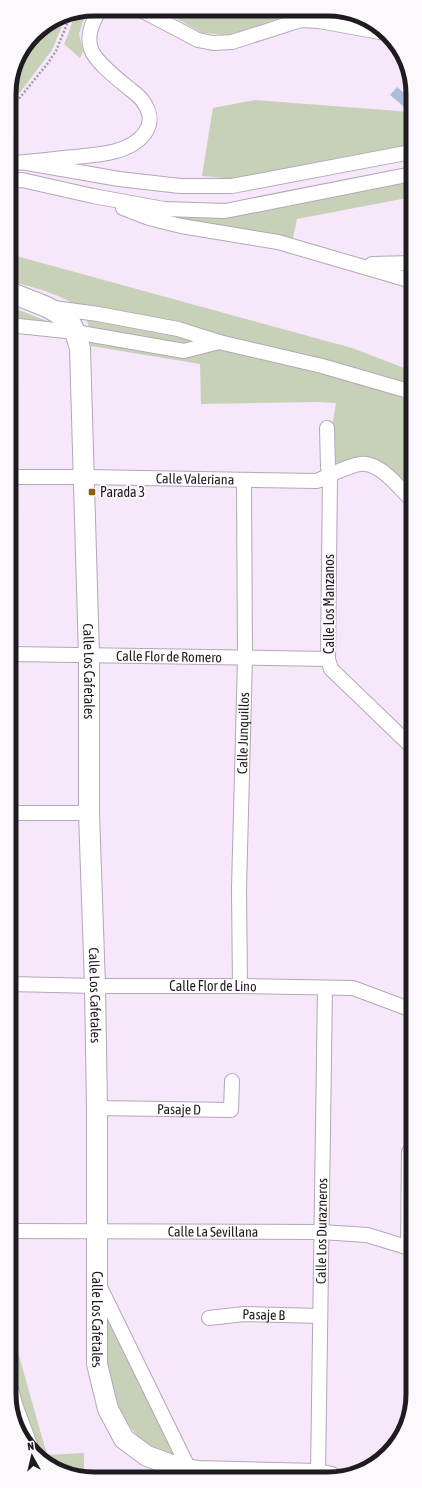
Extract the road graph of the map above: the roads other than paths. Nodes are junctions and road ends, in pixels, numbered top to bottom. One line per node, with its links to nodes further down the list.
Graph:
1 (96, 16): 6 (street)
2 (152, 16): 3 (street)
3 (372, 30)
4 (406, 153): 6 (street)
5 (16, 163): 6 (street)
6 (27, 163)
7 (406, 175): 9 (street)
8 (16, 180): 9 (street)
9 (93, 196): 11 (street)
10 (406, 263): 11 (street)
11 (357, 264): 12 (street)
12 (406, 279)
13 (16, 295): 14 (main road)
14 (47, 307): 16 (main road); 17 (street)
15 (16, 326): 16 (street)
16 (76, 332): 17 (street); 22 (main road, Calle Los Cafetales)
17 (219, 342): 18 (street)
18 (406, 390)
19 (327, 428): 20 (street, Calle Los Manzanos)
20 (330, 475): 23 (street, Calle Valeriana); 24 (street, Calle Valeriana); 28 (street, Calle Los Manzanos)
21 (16, 477): 22 (street, Calle Valeriana)
22 (85, 477): 23 (street, Calle Valeriana); 26 (main road, Calle Los Cafetales)
23 (244, 480): 27 (street, Calle Junquillos)
24 (406, 494)
25 (16, 654): 26 (street, Calle Flor de Romero)
26 (89, 656): 27 (street, Calle Flor de Romero); 31 (main road, Calle Los Cafetales)
27 (245, 658): 28 (street, Calle Flor de Romero); 34 (street, Calle Junquillos)
28 (328, 659): 29 (street, Calle Los Manzanos)
29 (406, 741)
30 (16, 813): 31 (street)
31 (89, 813): 33 (main road, Calle Los Cafetales)
32 (16, 984): 33 (street, Calle Flor de Lino)
33 (95, 986): 34 (street, Calle Flor de Lino); 38 (main road, Calle Los Cafetales)
34 (240, 986): 35 (street, Calle Flor de Lino)
35 (325, 988): 36 (street, Calle Flor de Lino); 41 (street, Calle Los Durazneros)
36 (406, 1008)
37 (232, 1081): 38 (street, Pasaje D)
38 (97, 1108): 40 (main road, Calle Los Cafetales)
39 (16, 1231): 40 (street, Calle La Sevillana)
40 (96, 1231): 41 (street, Calle La Sevillana); 43 (main road, Calle Los Cafetales)
41 (321, 1232): 42 (street, Calle La Sevillana); 44 (street, Calle Los Durazneros)
42 (406, 1248)
43 (97, 1281): 48 (street); 48 (main road, Calle Los Cafetales)
44 (319, 1316): 45 (street, Pasaje B); 50 (street, Calle Los Durazneros)
45 (208, 1318)
46 (18, 1413): 47 (street)
47 (24, 1428)
48 (180, 1471): 49 (main road, Calle Los Cafetales)
49 (217, 1472)
50 (325, 1472)

